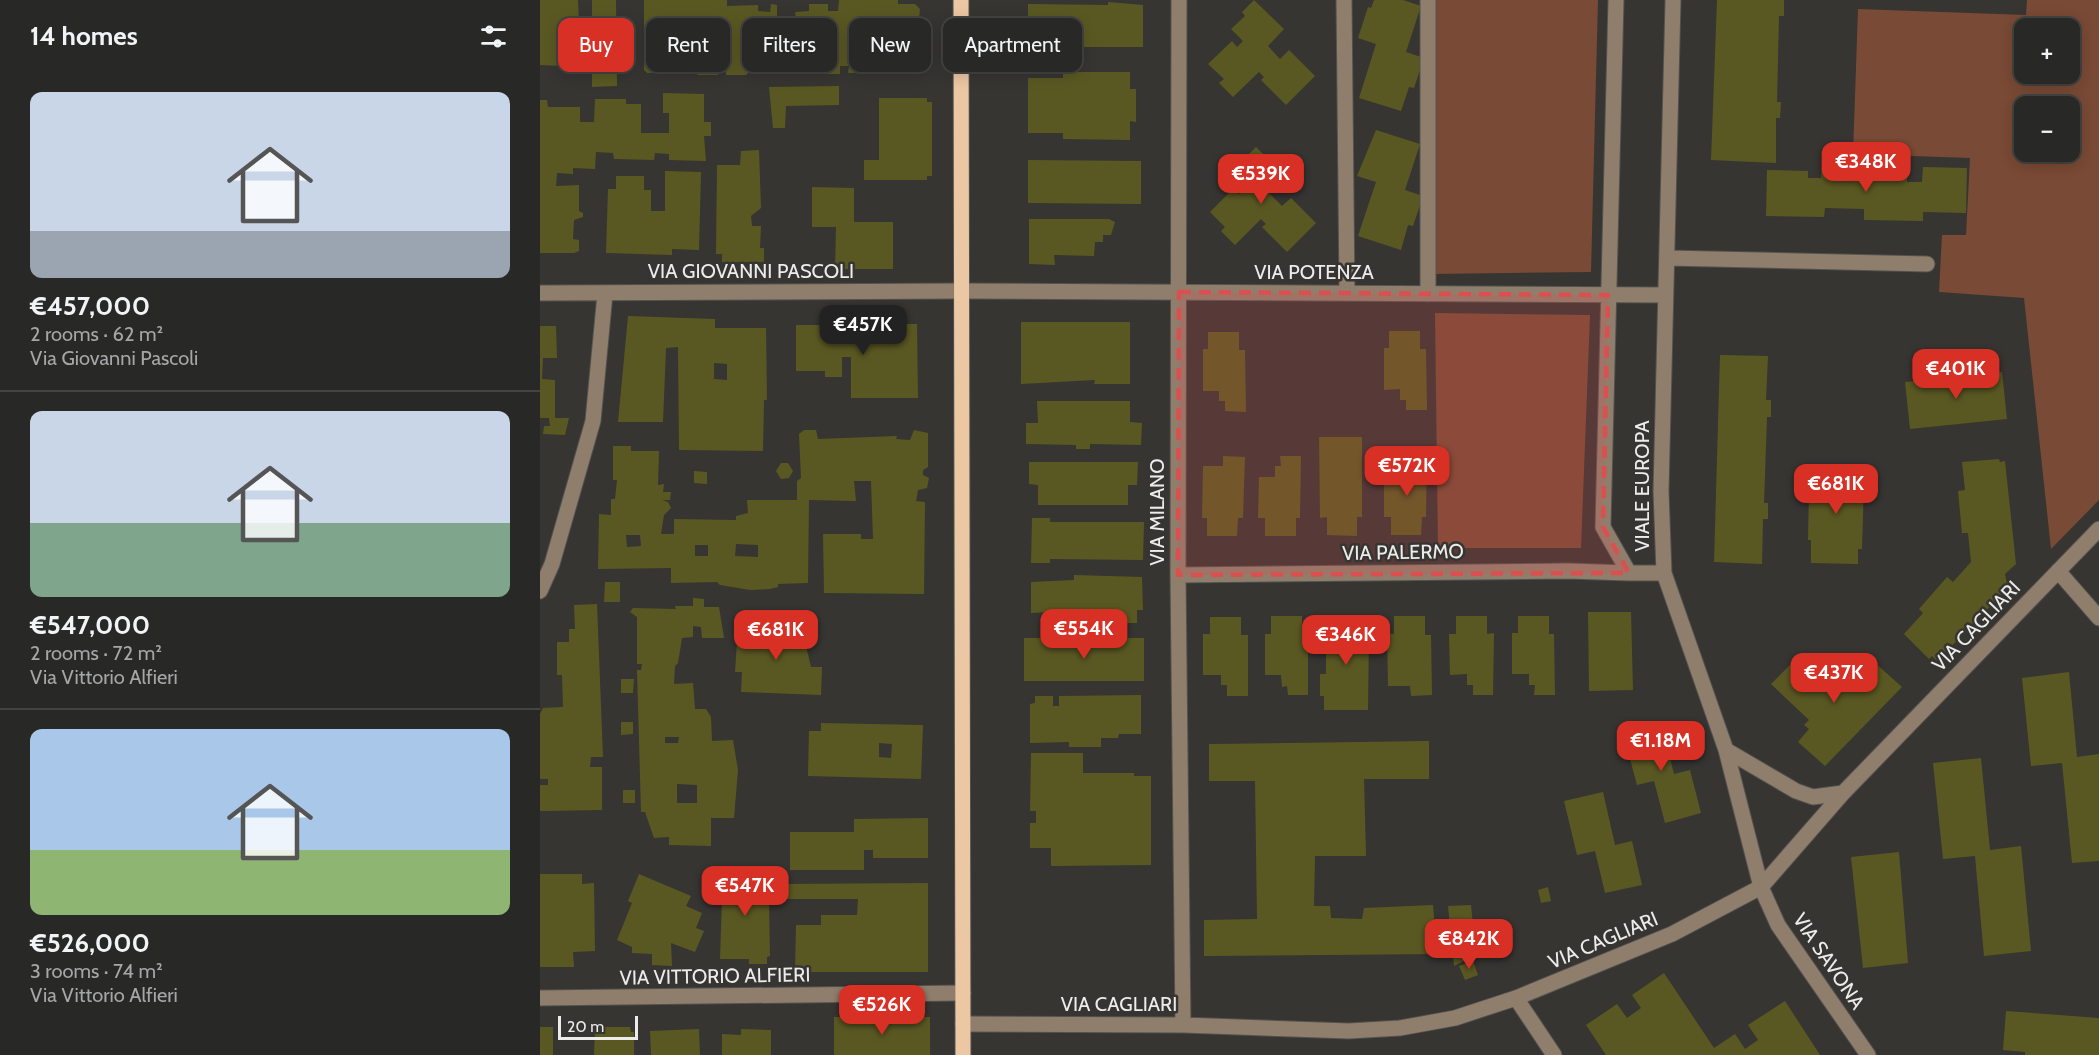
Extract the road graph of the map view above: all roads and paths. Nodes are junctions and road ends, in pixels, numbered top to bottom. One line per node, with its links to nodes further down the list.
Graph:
1 (961, 0): 9 (main road)
2 (1179, 0): 10 (street, VIA MILANO)
3 (1344, 0): 13 (street)
4 (1428, 0): 14 (street)
5 (1616, 0): 15 (street, VIALE EUROPA)
6 (1673, 0): 7 (street, VIALE EUROPA)
7 (1667, 258): 8 (street); 16 (street, VIALE EUROPA)
8 (1927, 264)
9 (962, 291): 10 (street, VIA POTENZA); 12 (street, VIA GIOVANNI PASCOLI); 27 (main road)
10 (1179, 292): 13 (street, VIA POTENZA); 21 (street, VIA MILANO)
11 (540, 293): 12 (street, VIA GIOVANNI PASCOLI)
12 (605, 294): 22 (street)
13 (1347, 294): 14 (street, VIA POTENZA)
14 (1428, 294): 15 (street, VIA POTENZA)
15 (1608, 295): 16 (street, VIA POTENZA); 19 (street, VIALE EUROPA)
16 (1665, 295): 20 (street, VIALE EUROPA)
17 (2099, 529): 18 (street, VIA CAGLIARI)
18 (2058, 571): 23 (street); 25 (street, VIA CAGLIARI)
19 (1629, 573): 20 (street, VIALE EUROPA); 21 (street, VIA PALERMO)
20 (1664, 573): 24 (street, VIA SAVONA)
21 (1178, 575): 31 (street, VIA MILANO)
22 (540, 591)
23 (2099, 618)
24 (1726, 750): 25 (street); 26 (street, VIA SAVONA)
25 (1843, 793): 26 (street, VIA CAGLIARI)
26 (1761, 887): 29 (street, VIA CAGLIARI); 34 (street, VIA SAVONA)
27 (963, 993): 28 (street, VIA VITTORIO ALFIERI); 30 (main road)
28 (540, 998)
29 (1516, 998): 31 (street, VIA CAGLIARI); 33 (street)
30 (963, 1024): 31 (street, VIA CAGLIARI); 32 (main road)
31 (1183, 1025)
32 (963, 1055)
33 (1554, 1055)
34 (1868, 1055)

